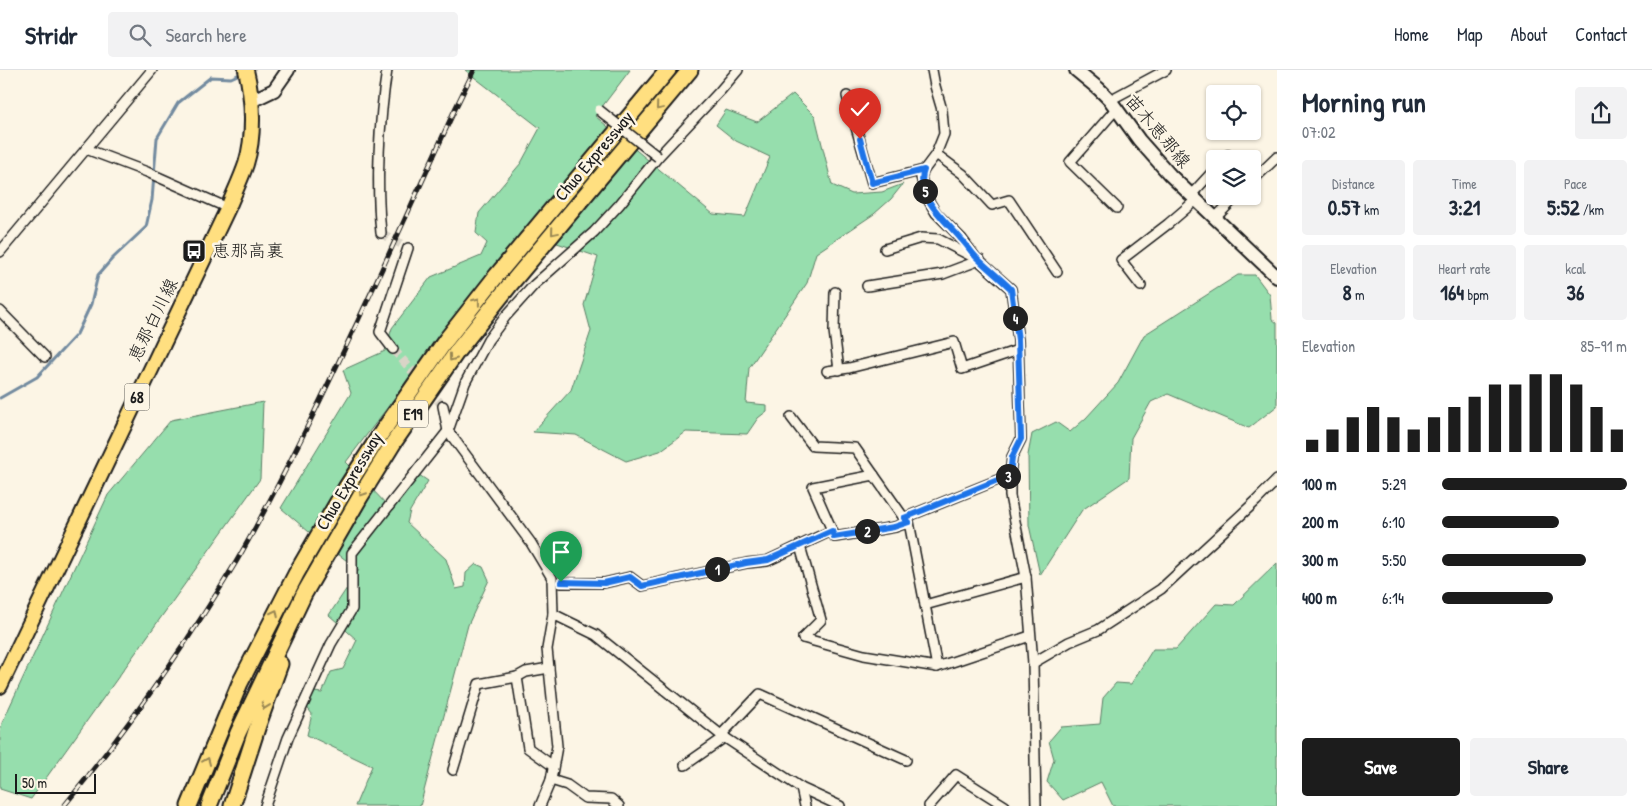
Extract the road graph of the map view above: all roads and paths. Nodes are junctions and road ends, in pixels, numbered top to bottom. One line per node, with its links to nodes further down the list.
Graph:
1 (152, 70): 15 (street)
2 (288, 70): 12 (main road)
3 (387, 70): 27 (street)
4 (668, 70): 70 (highway, Chuo Expressway / E19, one-way to 4)
5 (690, 70): 54 (highway, Chuo Expressway / E19, one-way to 54)
6 (738, 70): 17 (street)
7 (932, 70): 16 (street)
8 (1074, 70): 13 (main road, 苗木恵那線)
9 (1166, 70): 13 (street)
10 (248, 75): 12 (main road, 恵那白川線 / 68)
11 (847, 96): 19 (street)
12 (251, 101): 24 (main road, 恵那白川線 / 68)
13 (1113, 105): 22 (main road, 苗木恵那線); 25 (street)
14 (599, 110): 17 (street, bridge)
15 (86, 149): 24 (street); 30 (street)
16 (936, 154): 19 (street); 32 (street)
17 (658, 157): 45 (street)
18 (1277, 157): 20 (street)
19 (924, 170): 31 (street)
20 (1261, 172)
21 (1206, 181): 22 (street)
22 (1193, 198): 26 (main road, 苗木恵那線); 35 (street)
23 (1228, 205): 26 (street)
24 (228, 208): 62 (main road, 恵那白川線 / 68)
25 (1117, 208)
26 (1215, 218): 33 (main road, 苗木恵那線)
27 (381, 233)
28 (408, 248): 38 (street)
29 (885, 249): 31 (street)
30 (0, 252)
31 (980, 260): 34 (street); 39 (street)
32 (1056, 272)
33 (1277, 277)
34 (867, 286)
35 (1141, 286)
36 (835, 292): 41 (street)
37 (0, 311): 40 (street)
38 (393, 349)
39 (1018, 350): 41 (street); 47 (street)
40 (46, 357)
41 (839, 370): 42 (street)
42 (827, 371)
43 (443, 406): 45 (street)
44 (791, 417): 46 (street)
45 (448, 431): 56 (street); 73 (street)
46 (874, 475): 49 (street); 50 (street)
47 (1010, 475): 49 (street); 52 (street)
48 (1277, 480): 58 (street)
49 (906, 520): 50 (street); 55 (street)
50 (832, 531): 51 (street)
51 (800, 546): 53 (street); 60 (street)
52 (1026, 577): 55 (street); 57 (street)
53 (561, 582)
54 (304, 594): 71 (highway, Chuo Expressway / E19); 72 (highway, one-way to 72)
55 (925, 605): 60 (street)
56 (553, 614): 59 (street); 63 (street)
57 (1030, 636): 58 (street); 60 (street)
58 (1034, 663): 80 (street)
59 (549, 668): 61 (street); 66 (street)
60 (937, 668)
61 (517, 677): 66 (street); 67 (street)
62 (0, 686)
63 (723, 736): 64 (street); 65 (street); 69 (street)
64 (906, 760)
65 (685, 765)
66 (553, 766): 68 (street)
67 (453, 770)
68 (551, 780): 74 (street); 75 (street)
69 (801, 788): 76 (street); 77 (street)
70 (189, 806)
71 (209, 806)
72 (232, 806)
73 (264, 806)
74 (540, 806)
75 (620, 806)
76 (805, 806)
77 (840, 806)
78 (929, 806): 79 (street)
79 (1005, 806)
80 (1036, 806)

